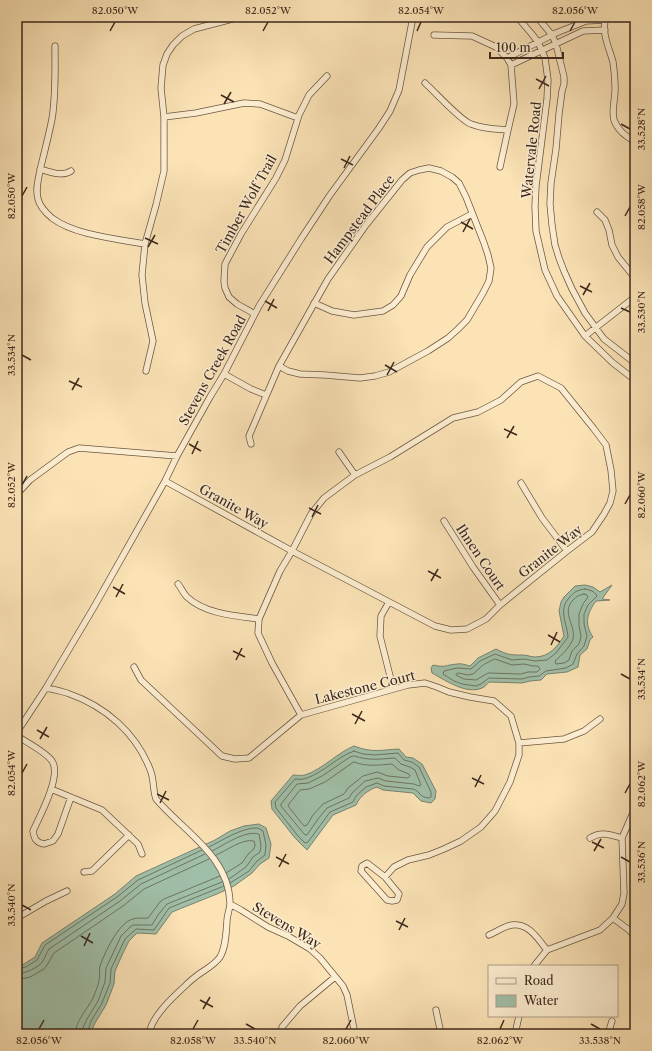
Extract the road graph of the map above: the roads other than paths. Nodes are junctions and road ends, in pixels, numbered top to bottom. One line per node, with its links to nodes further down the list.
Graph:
1 (240, 17): 19 (street)
2 (413, 17): 32 (street, Stevens Creek Road)
3 (516, 17): 11 (street, Watervale Road)
4 (537, 17): 10 (street, Watervale Road)
5 (605, 18): 6 (street); 7 (street)
6 (579, 24): 8 (street); 10 (street)
7 (605, 30): 8 (street); 22 (street)
8 (582, 32): 12 (street)
9 (434, 35): 15 (street)
10 (552, 35): 11 (street); 12 (street, Watervale Road)
11 (538, 42): 14 (street, Watervale Road); 15 (street)
12 (556, 44): 14 (street); 33 (street, Watervale Road)
13 (55, 46): 24 (street)
14 (542, 51): 16 (street); 34 (street, Watervale Road)
15 (507, 58): 16 (street)
16 (511, 65): 21 (street)
17 (327, 76): 20 (street, Timber Wolf Trail)
18 (426, 83): 21 (street)
19 (164, 117): 20 (street); 28 (street)
20 (298, 118): 32 (street, Timber Wolf Trail)
21 (508, 130): 23 (street)
22 (635, 142)
23 (500, 167)
24 (40, 169): 25 (street); 28 (street)
25 (71, 171)
26 (597, 212): 29 (street)
27 (472, 214): 31 (street); 31 (street, Hampstead Place); 36 (street, Hampstead Place)
28 (145, 244): 37 (street)
29 (635, 278)
30 (635, 297): 33 (street)
31 (314, 303): 36 (street, Hampstead Place)
32 (255, 314): 38 (street, Stevens Creek Road)
33 (596, 328): 34 (street); 35 (street, Watervale Road)
34 (585, 336): 39 (street, Watervale Road)
35 (635, 363)
36 (279, 366): 40 (street, Hampstead Place)
37 (146, 371)
38 (224, 374): 40 (street); 43 (street, Stevens Creek Road)
39 (635, 380)
40 (266, 395): 41 (street, Hampstead Place)
41 (251, 444)
42 (339, 452): 44 (street)
43 (178, 456): 45 (street, Stevens Creek Road); 47 (street)
44 (355, 475): 49 (street, Granite Way); 50 (street, Granite Way)
45 (165, 481): 49 (street, Granite Way); 56 (street, Stevens Creek Road)
46 (521, 483): 50 (street)
47 (17, 494)
48 (444, 521): 53 (street, Ihnen Court)
49 (292, 551): 52 (street, Granite Way); 54 (street)
50 (567, 551): 53 (street, Granite Way)
51 (178, 584): 54 (street)
52 (389, 602): 53 (street, Granite Way); 57 (street)
53 (500, 605)
54 (259, 619): 58 (street)
55 (134, 667): 58 (street, Lakestone Court)
56 (46, 688): 60 (street, Stevens Creek Road); 73 (street)
57 (393, 688): 58 (street, Lakestone Court); 62 (street, Lakestone Court)
58 (301, 714)
59 (600, 719): 62 (street)
60 (17, 732)
61 (17, 736): 63 (street)
62 (519, 743): 71 (street, Lakestone Court)
63 (51, 789): 64 (street); 64 (street)
64 (72, 797): 66 (street)
65 (635, 810): 68 (street)
66 (129, 835): 69 (street); 70 (street)
67 (590, 838): 68 (street)
68 (622, 838): 75 (street)
69 (142, 854)
70 (84, 872)
71 (385, 877): 71 (street)
72 (67, 891): 74 (street)
73 (230, 904): 80 (street, Stevens Way); 84 (street)
74 (17, 918)
75 (613, 918): 77 (street); 78 (street)
76 (489, 935): 78 (street)
77 (635, 937)
78 (547, 950): 79 (street)
79 (535, 965)
80 (335, 977): 85 (street); 86 (street, Stevens Way)
81 (436, 1010): 87 (street)
82 (519, 1017): 88 (street)
83 (612, 1021): 89 (street)
84 (149, 1034)
85 (282, 1034)
86 (355, 1034)
87 (441, 1034)
88 (515, 1034)
89 (608, 1034)

